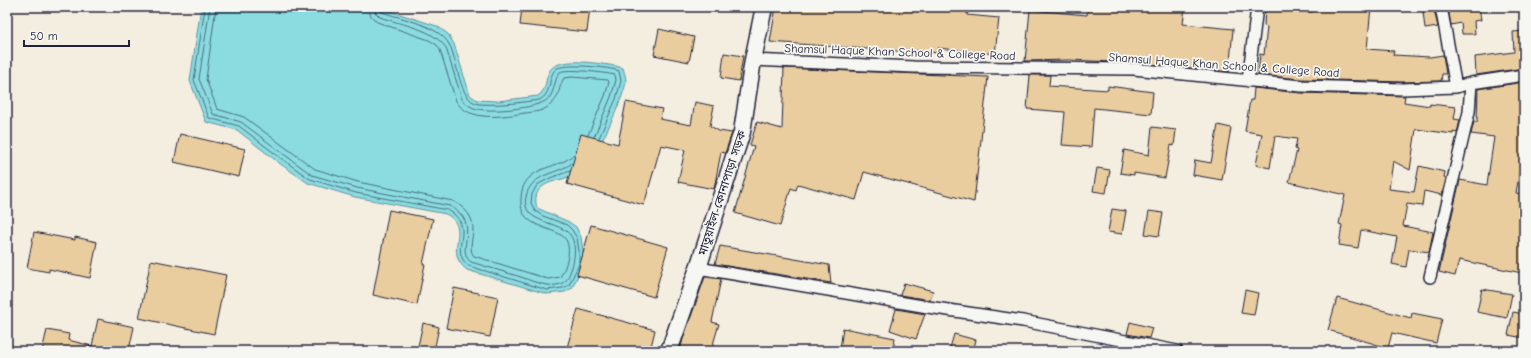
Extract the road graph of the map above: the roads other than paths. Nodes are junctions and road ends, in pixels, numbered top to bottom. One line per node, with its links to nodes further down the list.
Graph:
1 (764, 7): 4 (main road, মাতুয়াইল-কোনাপাড়া সড়ক)
2 (1257, 7): 6 (street)
3 (1441, 7): 8 (street)
4 (753, 60): 6 (street, Shamsul Haque Khan School & College Road); 9 (main road, মাতুয়াইল-কোনাপাড়া সড়ক)
5 (1524, 75): 7 (street, Shamsul Haque Khan School & College Road)
6 (1248, 81): 8 (street, Shamsul Haque Khan School & College Road)
7 (1472, 83): 8 (street, Shamsul Haque Khan School & College Road); 10 (street)
8 (1456, 87)
9 (698, 268): 11 (main road, মাতুয়াইল-কোনাপাড়া সড়ক); 12 (street)
10 (1430, 277)
11 (669, 351)
12 (1177, 351)

